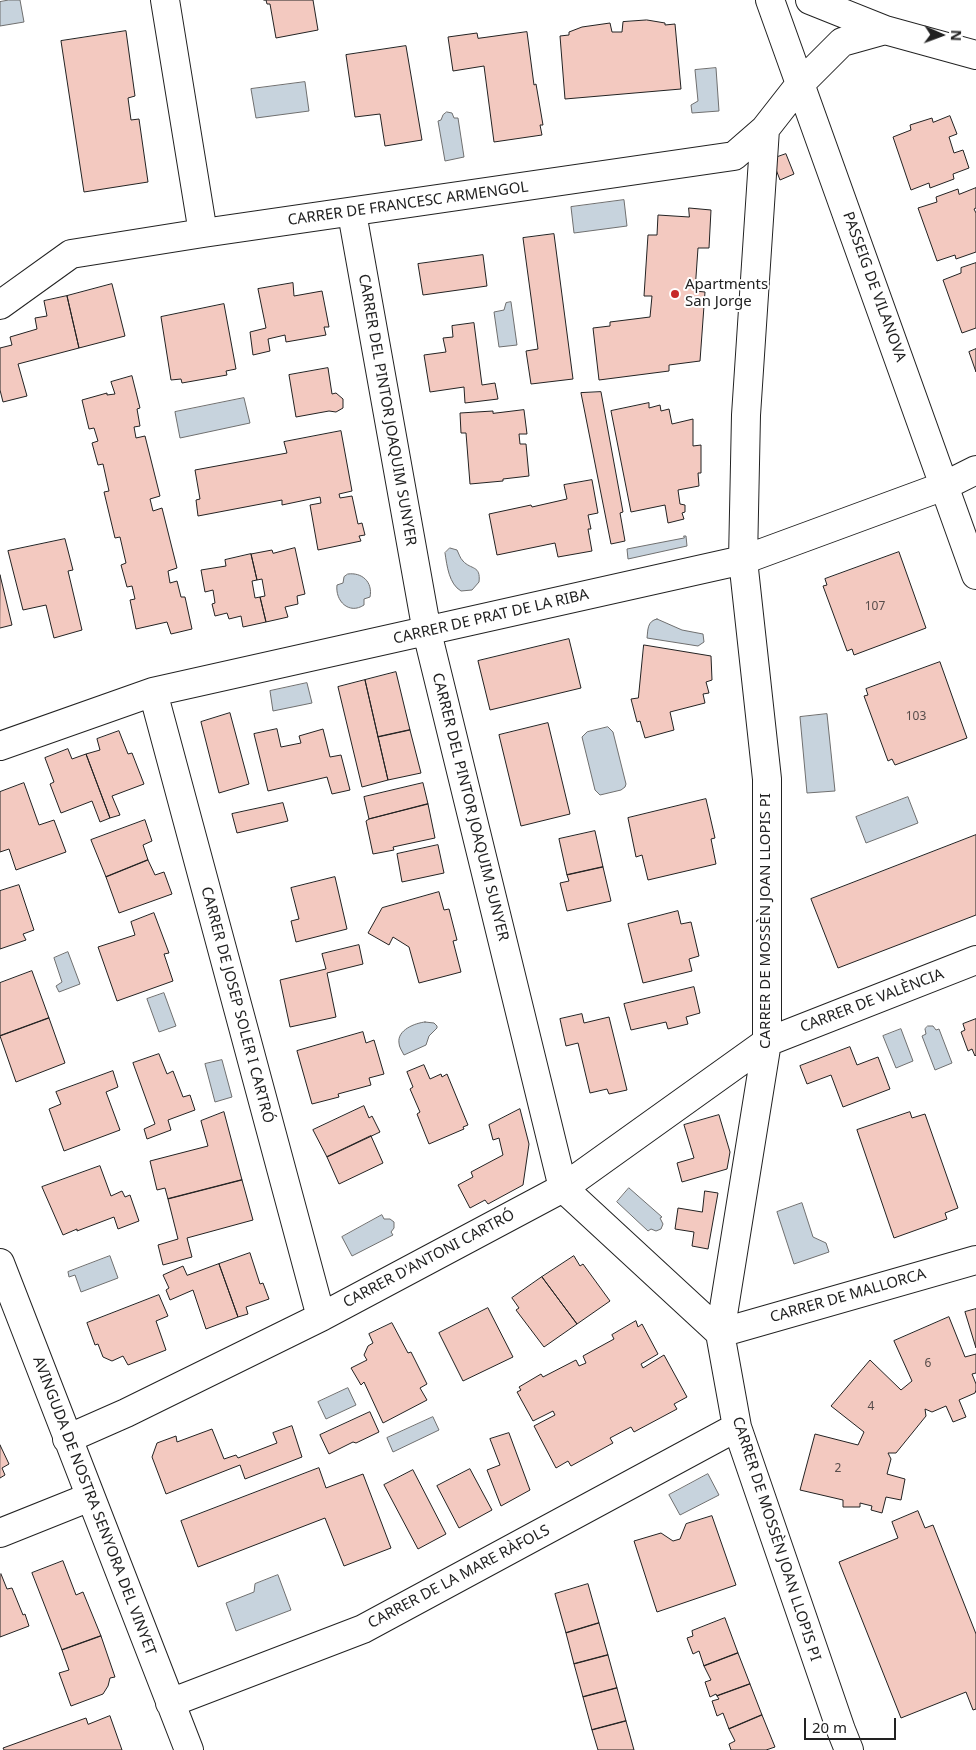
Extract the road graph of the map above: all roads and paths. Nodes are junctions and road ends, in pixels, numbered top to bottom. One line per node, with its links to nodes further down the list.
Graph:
1 (165, 0): 9 (street)
2 (770, 0): 6 (street, PASSEIG DE VILANOVA)
3 (810, 0): 4 (street)
4 (885, 30): 5 (street); 6 (street, CARRER DE FRANCESC ARMENGOL)
5 (976, 55)
6 (801, 83): 7 (street, CARRER DE FRANCESC ARMENGOL); 12 (street, PASSEIG DE VILANOVA)
7 (765, 130): 8 (street, CARRER DE FRANCESC ARMENGOL); 13 (street, CARRER DE MOSSÈN JOAN LLOPIS PI)
8 (352, 212): 9 (street, CARRER DE FRANCESC ARMENGOL); 15 (street, CARRER DEL PINTOR JOAQUIM SUNYER)
9 (203, 233): 10 (street, CARRER DE FRANCESC ARMENGOL)
10 (0, 305)
11 (976, 470): 12 (street, CARRER DE PRAT DE LA RIBA)
12 (944, 486): 13 (street, CARRER DE PRAT DE LA RIBA); 14 (street, PASSEIG DE VILANOVA)
13 (743, 560): 15 (street, CARRER DE PRAT DE LA RIBA); 19 (street, CARRER DE MOSSÈN JOAN LLOPIS PI)
14 (976, 575)
15 (427, 632): 16 (street, CARRER DE PRAT DE LA RIBA); 20 (street, CARRER DEL PINTOR JOAQUIM SUNYER)
16 (153, 692): 17 (street, CARRER DE PRAT DE LA RIBA); 23 (street, CARRER DE JOSEP SOLER I CARTRÓ)
17 (0, 746)
18 (976, 960): 19 (street, CARRER DE VALÈNCIA)
19 (767, 1042): 20 (street, CARRER D'ANTONI CARTRÓ); 24 (street, CARRER DE MOSSÈN JOAN LLOPIS PI)
20 (563, 1188): 23 (street, CARRER D'ANTONI CARTRÓ); 24 (street)
21 (976, 1260): 24 (street, CARRER DE MALLORCA)
22 (0, 1262): 26 (street, AVINGUDA DE NOSTRA SENYORA DEL VINYET)
23 (321, 1317): 26 (street, CARRER D'ANTONI CARTRÓ)
24 (720, 1332): 25 (street, CARRER DE MOSSÈN JOAN LLOPIS PI)
25 (737, 1427): 29 (street, CARRER DE LA MARE RÀFOLS); 31 (street, CARRER DE MOSSÈN JOAN LLOPIS PI)
26 (67, 1439): 27 (street, AVINGUDA DE NOSTRA SENYORA DEL VINYET)
27 (90, 1497): 28 (street); 29 (street, AVINGUDA DE NOSTRA SENYORA DEL VINYET)
28 (0, 1533)
29 (170, 1703): 30 (street, AVINGUDA DE NOSTRA SENYORA DEL VINYET)
30 (189, 1750)
31 (849, 1750)

